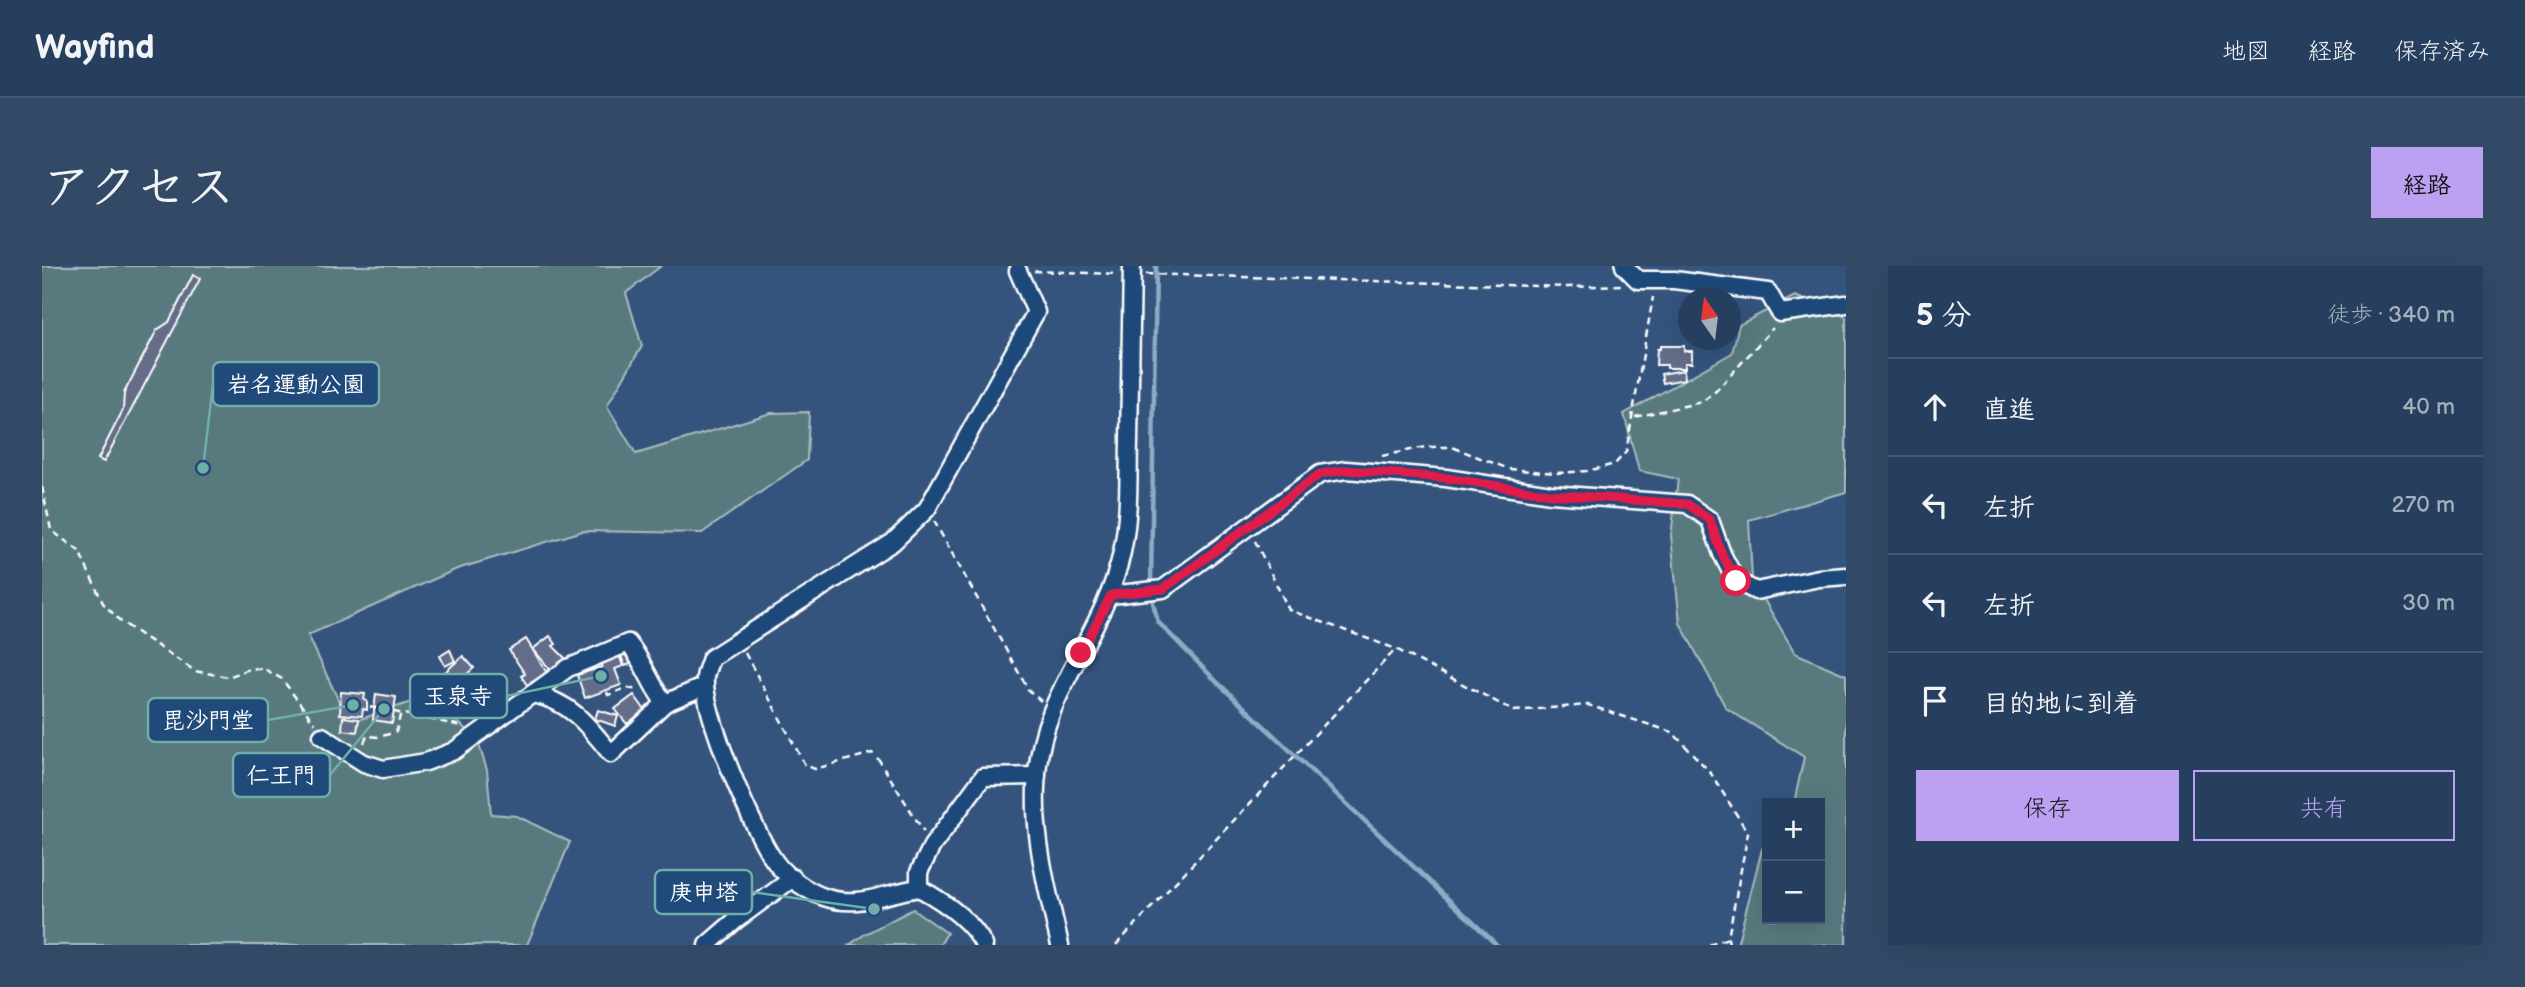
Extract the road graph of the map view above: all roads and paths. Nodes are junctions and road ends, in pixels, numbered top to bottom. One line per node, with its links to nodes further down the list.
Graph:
1 (1624, 266): 4 (street)
2 (1132, 270): 3 (path); 4 (path); 14 (street)
3 (1018, 271): 11 (street)
4 (1638, 279): 5 (street)
5 (1656, 280): 7 (street); 8 (path)
6 (1846, 304): 7 (street)
7 (1780, 313): 8 (path)
8 (1633, 418): 9 (path)
9 (1377, 457)
10 (42, 486): 25 (path)
11 (928, 509): 15 (street); 22 (path)
12 (1250, 525): 13 (street); 14 (street); 16 (path)
13 (1846, 576)
14 (1111, 595): 22 (street)
15 (739, 641): 17 (street); 28 (path)
16 (1396, 649): 31 (path); 35 (path)
17 (705, 686): 20 (street); 29 (street)
18 (607, 692): 20 (path)
19 (532, 694): 20 (street); 20 (street); 26 (street)
20 (660, 697)
21 (370, 706): 23 (path)
22 (1053, 709): 27 (street)
23 (401, 712): 24 (path); 26 (path)
24 (449, 722)
25 (322, 736): 26 (street)
26 (358, 760)
27 (1037, 776): 28 (street); 34 (street)
28 (932, 846): 30 (street)
29 (793, 878): 30 (street); 32 (street)
30 (919, 888): 33 (street)
31 (1728, 938): 36 (path); 37 (path)
32 (707, 945)
33 (984, 945)
34 (1060, 945)
35 (1116, 945)
36 (1709, 945)
37 (1729, 945)

